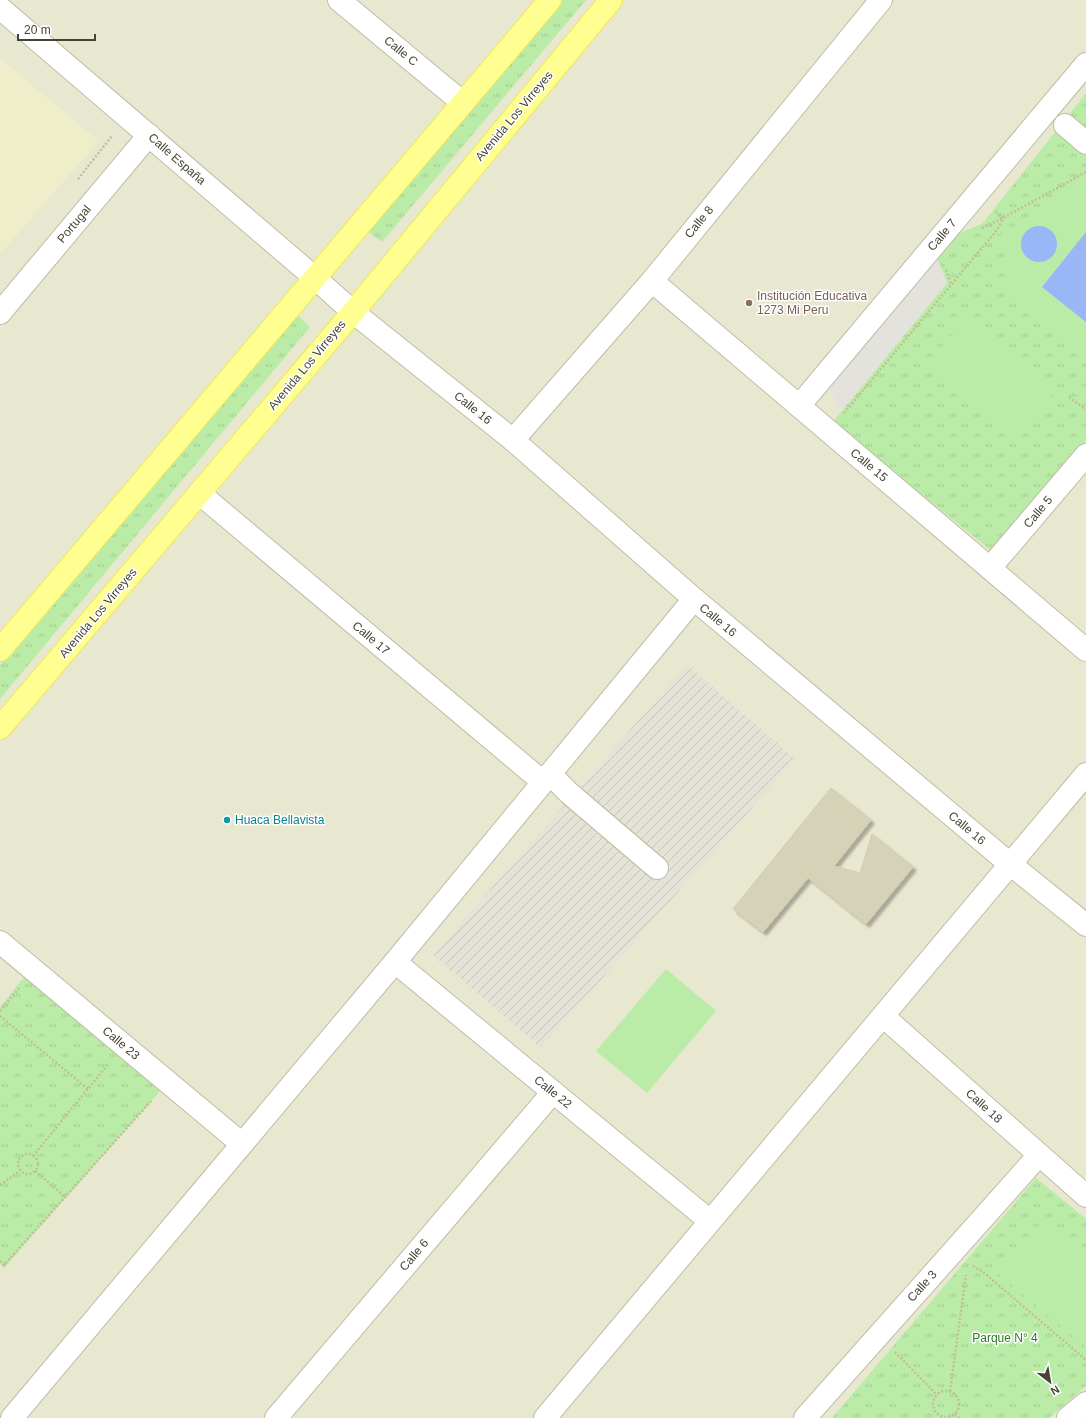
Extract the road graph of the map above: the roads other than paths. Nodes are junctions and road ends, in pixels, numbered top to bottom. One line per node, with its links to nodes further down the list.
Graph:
1 (338, 0): 7 (street, Calle C)
2 (550, 0): 7 (main road)
3 (611, 0): 13 (main road, Avenida Los Virreyes)
4 (880, 0): 12 (street, Calle 8)
5 (0, 8): 9 (street, Calle España)
6 (1086, 64): 15 (street, Calle 7)
7 (463, 103): 11 (main road)
8 (1065, 125): 10 (street)
9 (149, 136): 11 (street, Calle España); 14 (street, Portugal)
10 (1086, 143)
11 (315, 278): 13 (street, Calle España); 21 (main road)
12 (652, 281): 15 (street, Calle 15); 16 (street, Calle 8)
13 (352, 312): 16 (street, Calle 16); 18 (main road, Avenida Los Virreyes)
14 (0, 313)
15 (799, 406): 19 (street, Calle 15)
16 (513, 440): 20 (street, Calle 16)
17 (1086, 456): 19 (street, Calle 5)
18 (199, 493): 23 (main road, Avenida Los Virreyes); 25 (street, Calle 17)
19 (990, 568): 22 (street, Calle 15)
20 (694, 599): 25 (street); 26 (street, Calle 16)
21 (0, 650)
22 (1086, 650)
23 (0, 728)
24 (1086, 774): 26 (street)
25 (546, 778): 27 (street, Calle 17); 30 (street)
26 (1010, 864): 28 (street, Calle 16); 31 (street)
27 (657, 868)
28 (1086, 925)
29 (0, 942): 33 (street, Calle 23)
30 (395, 962): 32 (street, Calle 22); 33 (street)
31 (883, 1016): 34 (street, Calle 18); 36 (street)
32 (552, 1092): 36 (street, Calle 22); 39 (street, Calle 6)
33 (242, 1144): 38 (street)
34 (1039, 1155): 35 (street, Calle 18); 41 (street, Calle 3)
35 (1086, 1196)
36 (710, 1221): 40 (street)
37 (1086, 1403): 42 (street)
38 (12, 1418)
39 (276, 1418)
40 (545, 1418)
41 (805, 1418)
42 (1068, 1418)

